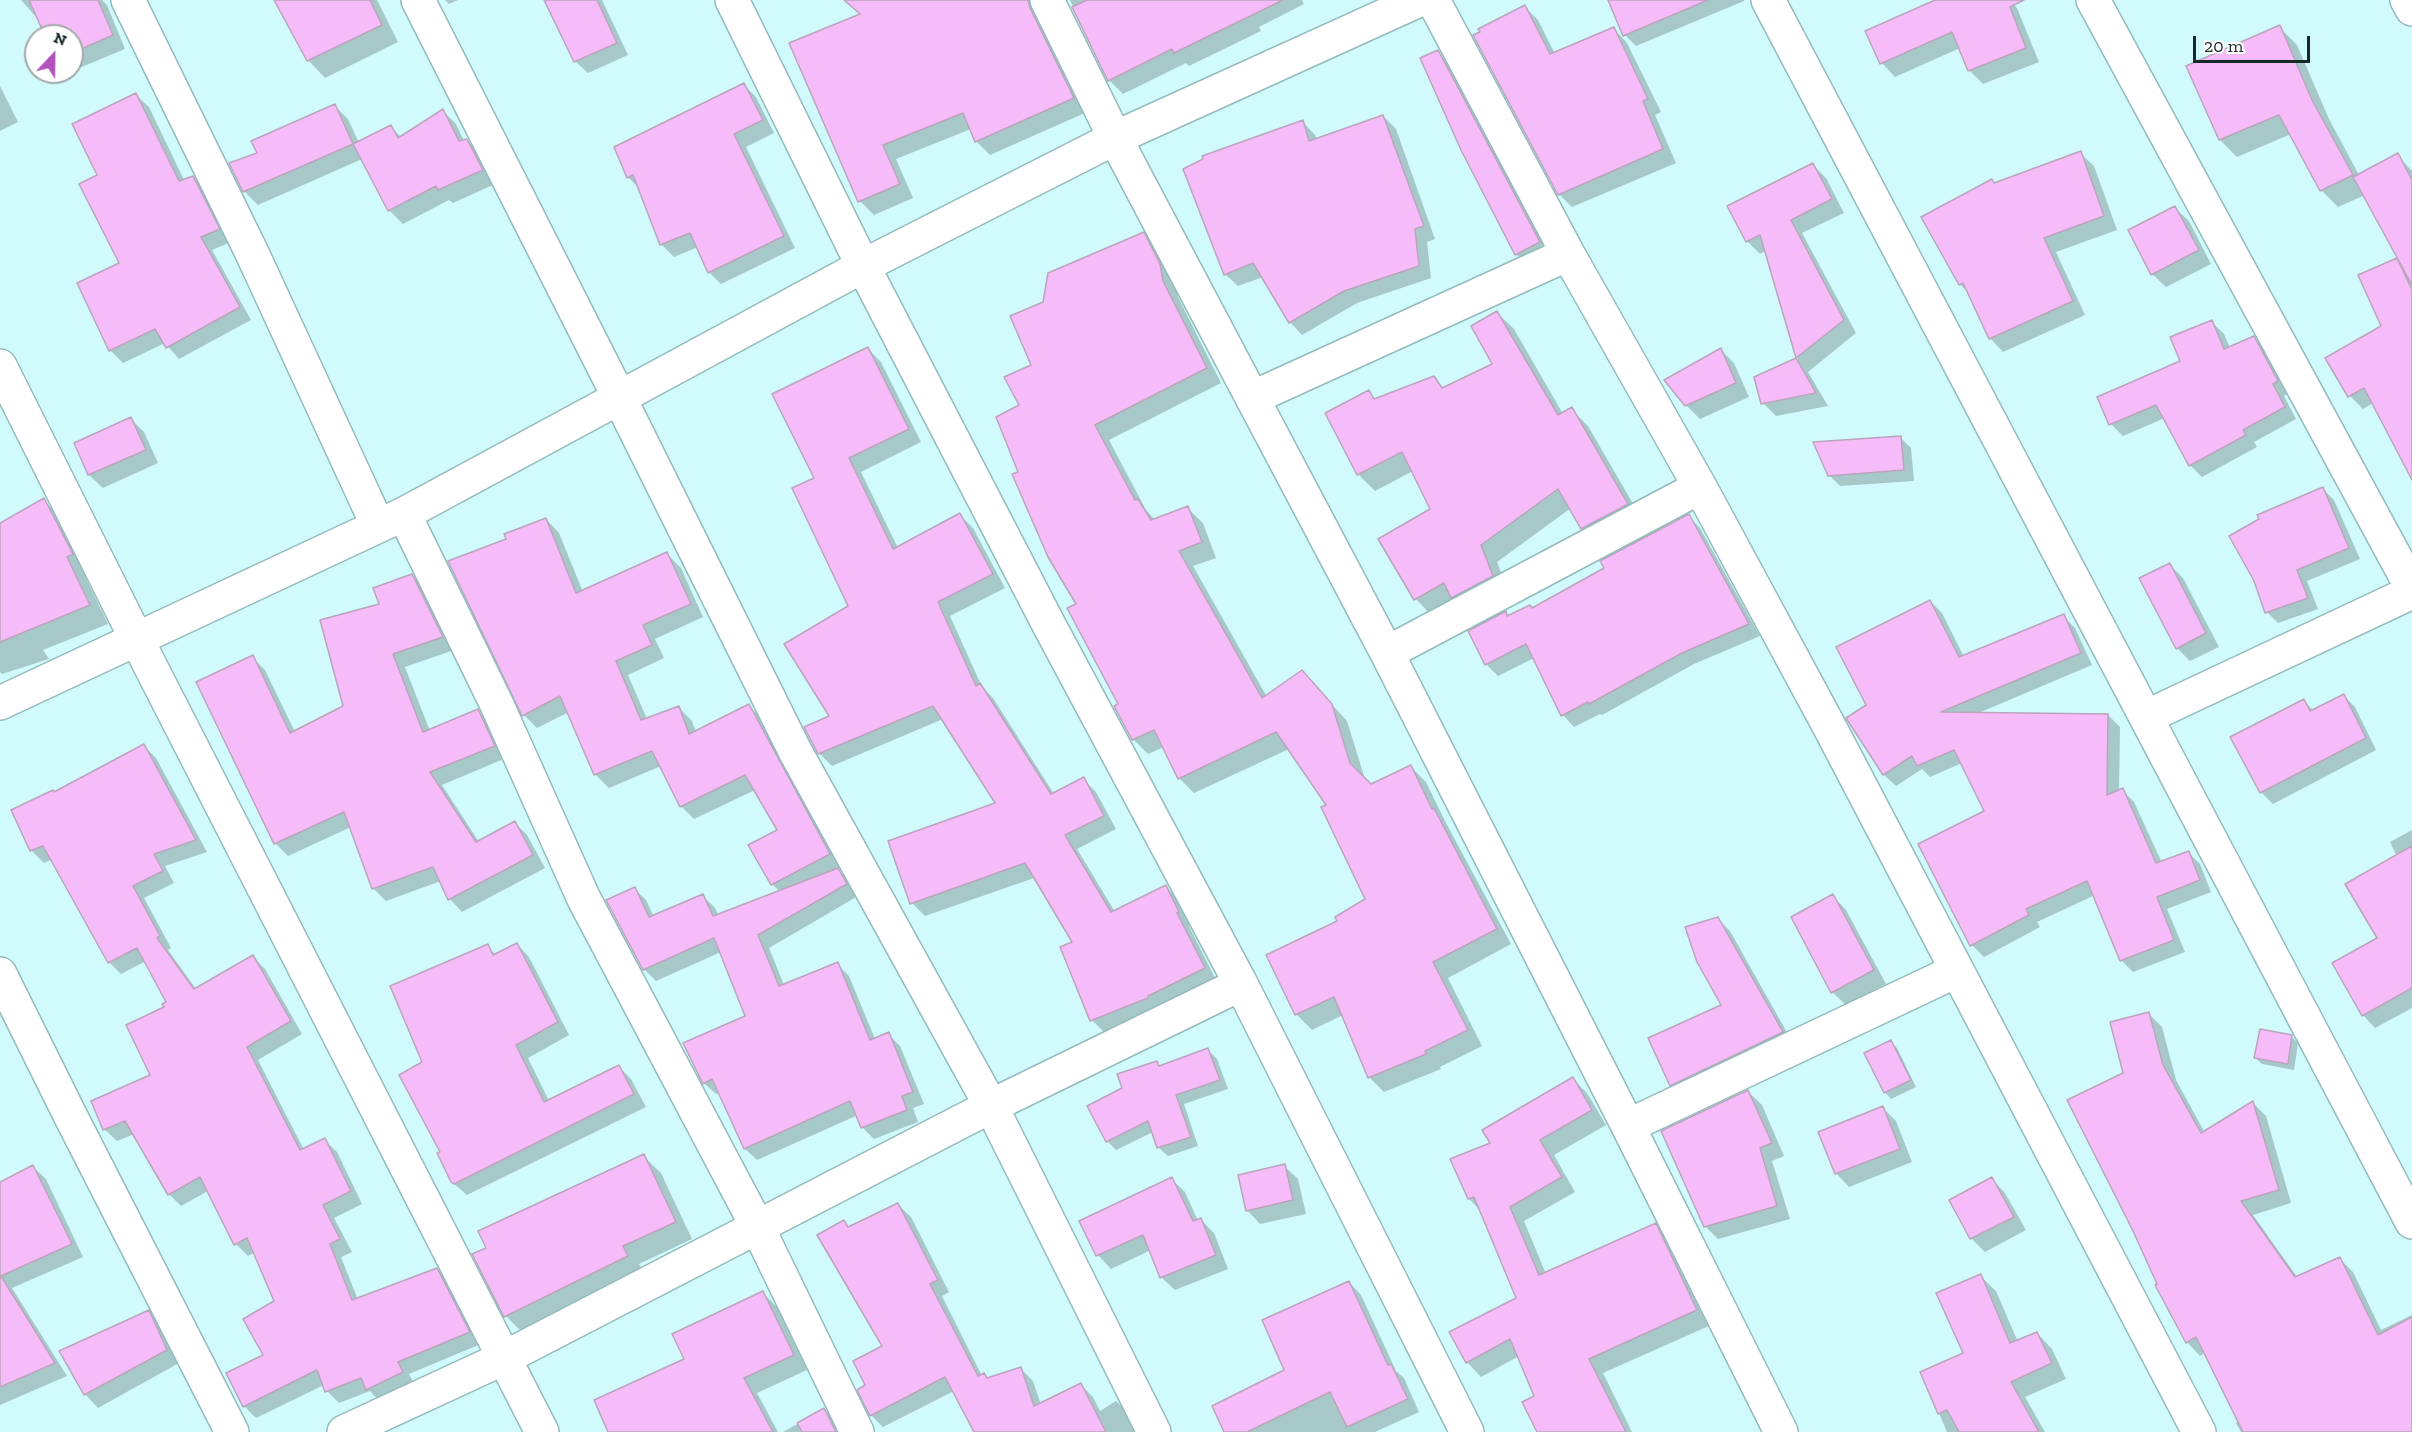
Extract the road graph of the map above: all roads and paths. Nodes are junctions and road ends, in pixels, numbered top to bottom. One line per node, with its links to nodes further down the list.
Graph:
1 (128, 0): 18 (street)
2 (418, 0): 15 (street)
3 (732, 0): 13 (street)
4 (1047, 0): 11 (street)
5 (1419, 0): 11 (street)
6 (1433, 0): 12 (street)
7 (1768, 0): 24 (street)
8 (2093, 0): 19 (street)
9 (2407, 0): 10 (street)
10 (2412, 9)
11 (1115, 138): 13 (street); 16 (street)
12 (1568, 254): 16 (street); 17 (street)
13 (863, 266): 15 (street); 27 (street)
14 (0, 366): 21 (street)
15 (619, 397): 18 (street); 28 (street)
16 (1252, 398): 22 (street)
17 (1700, 487): 22 (street); 25 (street)
18 (391, 520): 21 (street); 31 (street)
19 (2412, 588)
20 (2412, 592): 24 (street)
21 (136, 638): 23 (street); 32 (street)
22 (1387, 653): 29 (street)
23 (0, 703)
24 (2146, 717): 30 (street)
25 (1956, 970): 29 (street); 40 (street)
26 (0, 974): 33 (street)
27 (1241, 984): 28 (street); 38 (street)
28 (991, 1106): 31 (street); 37 (street)
29 (1628, 1126): 39 (street)
30 (2412, 1222)
31 (757, 1226): 32 (street); 36 (street)
32 (504, 1358): 34 (street); 35 (street)
33 (232, 1432)
34 (344, 1432)
35 (542, 1432)
36 (858, 1432)
37 (1154, 1432)
38 (1467, 1432)
39 (1781, 1432)
40 (2199, 1432)

